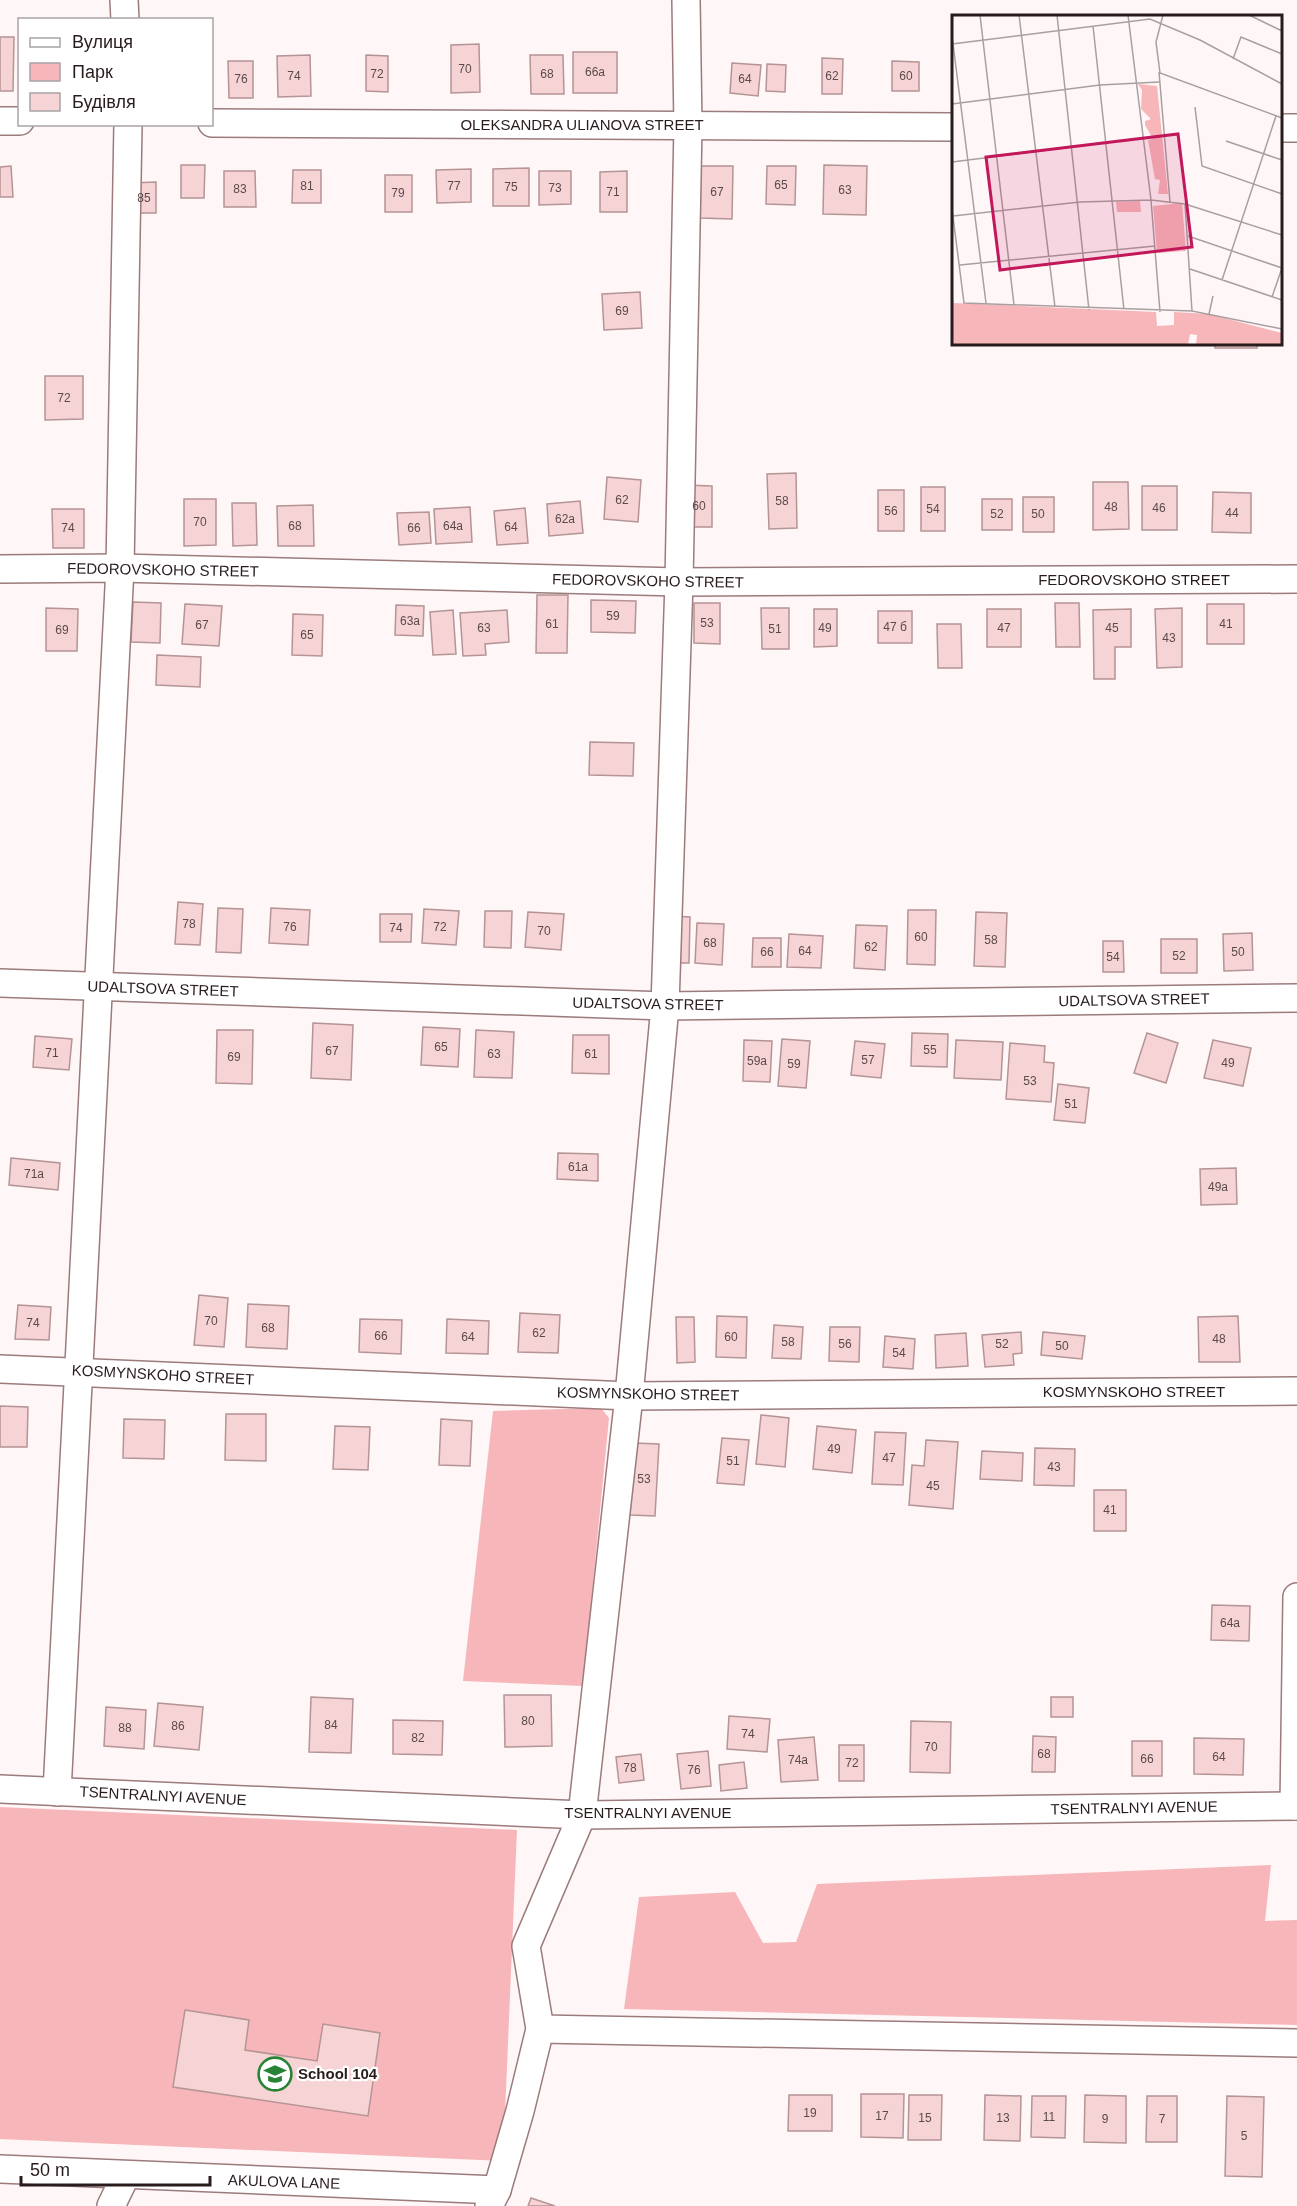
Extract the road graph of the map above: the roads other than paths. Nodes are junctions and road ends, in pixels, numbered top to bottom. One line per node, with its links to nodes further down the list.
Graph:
1 (124, 0): 3 (street)
2 (686, 0): 8 (street)
3 (125, 18)
4 (0, 121): 5 (street)
5 (18, 121)
6 (213, 123): 8 (street, OLEKSANDRA ULIANOVA STREET)
7 (128, 126): 10 (street)
8 (688, 126): 9 (street, OLEKSANDRA ULIANOVA STREET); 13 (street)
9 (952, 127)
10 (120, 568): 11 (street, FEDOROVSKOHO STREET); 13 (street, FEDOROVSKOHO STREET); 15 (street)
11 (0, 569)
12 (1297, 579): 13 (street, FEDOROVSKOHO STREET)
13 (679, 582): 17 (street)
14 (0, 983): 15 (street, UDALTSOVA STREET)
15 (97, 987): 17 (street, UDALTSOVA STREET); 19 (street)
16 (1297, 998): 17 (street, UDALTSOVA STREET)
17 (665, 1006): 21 (street)
18 (0, 1369): 19 (street, KOSMYNSKOHO STREET)
19 (78, 1371): 21 (street, KOSMYNSKOHO STREET); 24 (street)
20 (1297, 1391): 21 (street, KOSMYNSKOHO STREET)
21 (629, 1396): 26 (street)
22 (1297, 1597): 25 (street)
23 (0, 1789): 24 (street, TSENTRALNYI AVENUE)
24 (57, 1792): 26 (street, TSENTRALNYI AVENUE)
25 (1296, 1806): 26 (street, TSENTRALNYI AVENUE)
26 (582, 1815): 27 (street)
27 (540, 2029): 28 (street); 31 (street)
28 (1297, 2043)
29 (0, 2169): 30 (street, AKULOVA LANE)
30 (126, 2175): 31 (street, AKULOVA LANE); 32 (street)
31 (493, 2198)
32 (111, 2206)

